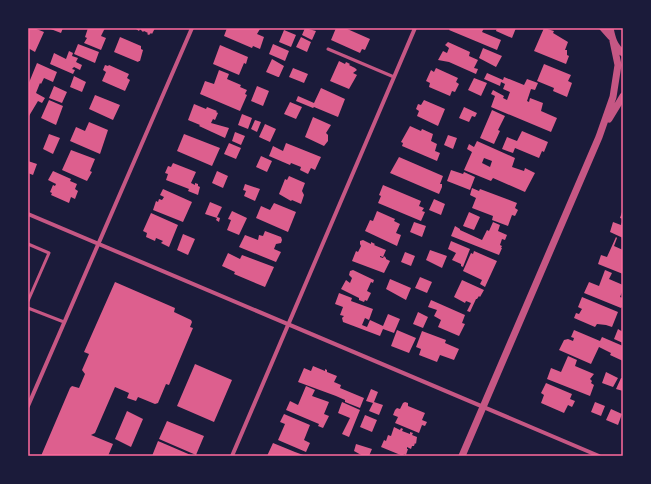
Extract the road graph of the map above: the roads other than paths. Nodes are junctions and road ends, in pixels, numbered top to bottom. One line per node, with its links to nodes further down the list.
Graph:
1 (192, 28): 13 (street)
2 (415, 28): 8 (street)
3 (603, 28): 5 (street)
4 (610, 28): 5 (street)
5 (612, 40): 7 (street); 10 (street)
6 (328, 48): 8 (lane)
7 (623, 53)
8 (394, 77): 17 (street)
9 (623, 96): 10 (street)
10 (599, 137): 19 (street)
11 (28, 214): 13 (street)
12 (28, 244): 14 (lane)
13 (98, 244): 16 (street); 17 (street)
14 (28, 301)
15 (28, 308): 16 (lane)
16 (64, 322): 18 (street)
17 (288, 324): 19 (street); 20 (street)
18 (28, 406)
19 (483, 407): 21 (street); 22 (street)
20 (232, 456)
21 (462, 456)
22 (599, 456)

